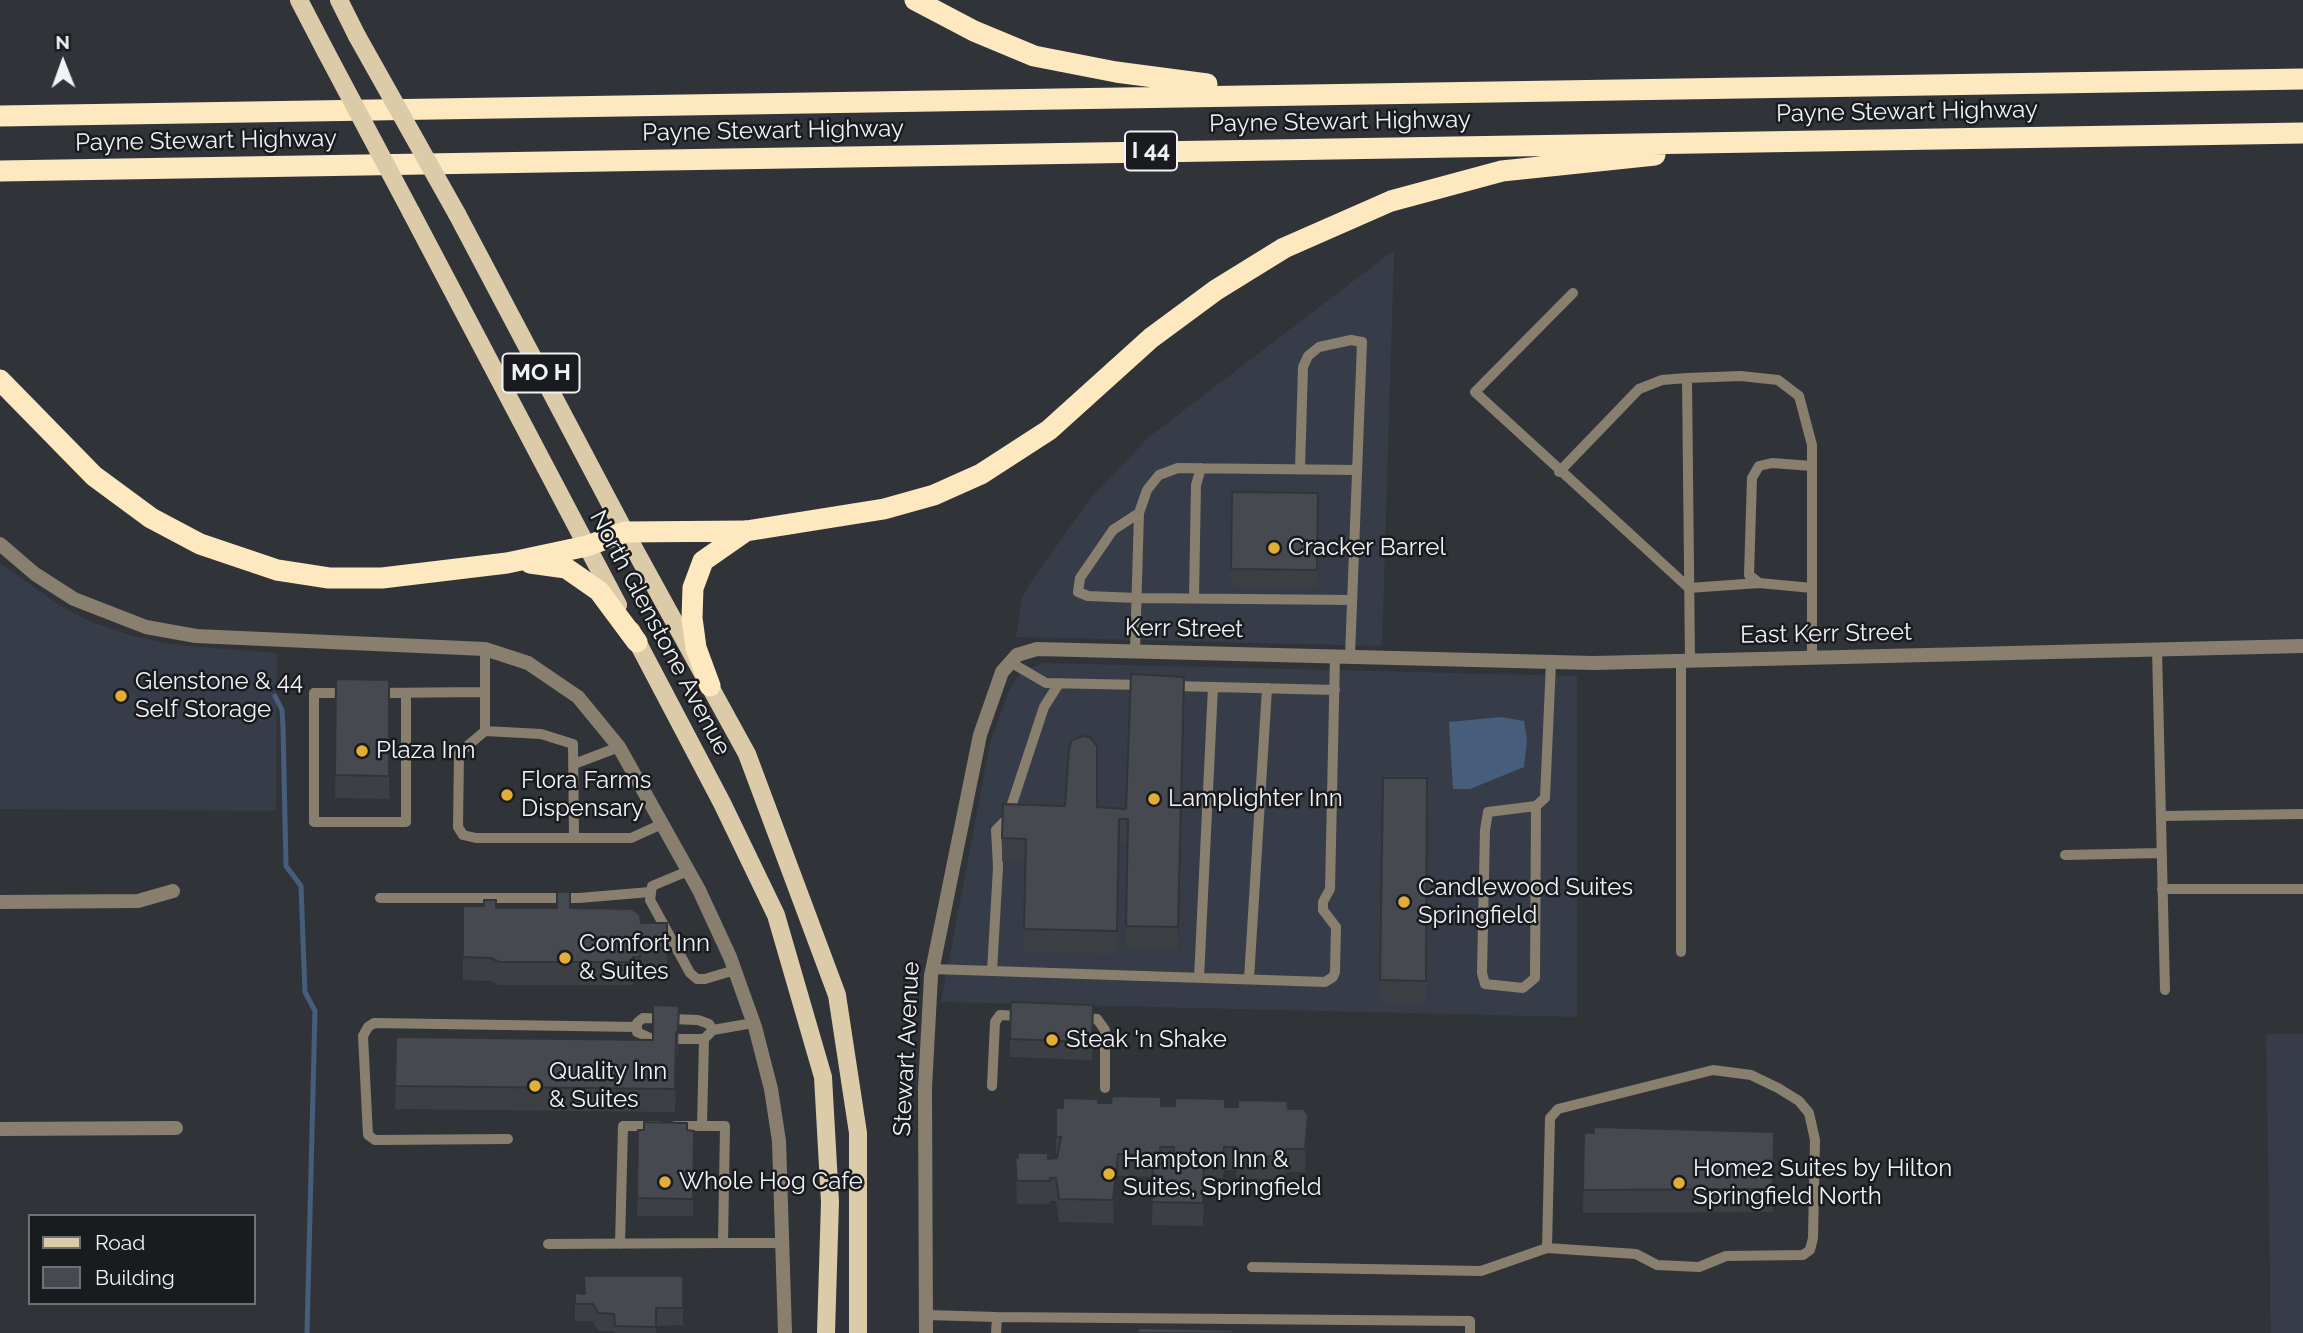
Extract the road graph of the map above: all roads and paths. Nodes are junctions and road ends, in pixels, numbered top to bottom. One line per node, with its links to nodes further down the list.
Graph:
1 (299, 0): 22 (main road, North Glenstone Avenue, bridge)
2 (339, 0): 20 (main road, North Glenstone Avenue / MO H, bridge)
3 (915, 0): 5 (highway)
4 (2303, 79): 5 (highway, Payne Stewart Highway / I 44)
5 (1430, 92): 6 (highway, Payne Stewart Highway / I 44)
6 (0, 116)
7 (2303, 133): 8 (highway, Payne Stewart Highway / I 44)
8 (1866, 139): 9 (highway, Payne Stewart Highway / I 44); 19 (highway)
9 (0, 171)
10 (1573, 293): 17 (lane)
11 (1687, 378): 13 (lane); 17 (lane); 26 (lane)
12 (0, 380): 23 (highway)
13 (1812, 466): 24 (lane); 25 (lane)
14 (1201, 468): 15 (lane); 18 (lane); 28 (lane)
15 (1300, 469): 16 (lane); 16 (lane)
16 (1357, 470): 29 (lane)
17 (1559, 472): 26 (lane)
18 (1139, 513): 27 (lane); 27 (lane)
19 (746, 531): 20 (highway); 41 (highway)
20 (625, 532): 22 (highway); 41 (main road, North Glenstone Avenue / MO H)
21 (0, 544): 32 (street)
22 (587, 546): 23 (highway); 30 (main road, North Glenstone Avenue)
23 (507, 563): 30 (highway)
24 (1759, 583): 25 (lane); 26 (lane)
25 (1812, 588): 37 (lane)
26 (1689, 589): 38 (lane)
27 (1137, 598): 28 (lane); 34 (lane)
28 (1194, 598): 29 (lane)
29 (1352, 600): 35 (lane)
30 (637, 642): 95 (main road, North Glenstone Avenue)
31 (2303, 646): 33 (street, East Kerr Street)
32 (485, 649): 45 (lane); 48 (street)
33 (2157, 649): 37 (street, East Kerr Street); 52 (lane)
34 (1135, 650): 35 (street, Kerr Street); 36 (street, Kerr Street)
35 (1343, 656): 39 (street, East Kerr Street); 44 (lane)
36 (1014, 658): 40 (lane); 65 (street, Stewart Avenue)
37 (1812, 658): 38 (street, East Kerr Street)
38 (1686, 661): 39 (street, East Kerr Street); 64 (lane)
39 (1551, 662): 50 (lane)
40 (1058, 685): 42 (lane); 67 (lane)
41 (710, 686): 96 (main road, North Glenstone Avenue)
42 (1213, 687): 43 (lane); 68 (lane)
43 (1267, 688): 44 (lane); 69 (lane)
44 (1335, 690): 69 (lane)
45 (485, 692): 46 (lane); 47 (lane)
46 (406, 693): 46 (lane)
47 (485, 731): 49 (lane); 54 (lane)
48 (619, 747): 49 (lane); 53 (street)
49 (574, 764): 54 (lane)
50 (1536, 806): 50 (lane)
51 (2303, 814): 52 (lane)
52 (2161, 816): 55 (lane)
53 (663, 824): 54 (lane); 57 (street)
54 (574, 838)
55 (2162, 853): 56 (lane); 58 (lane)
56 (2065, 855)
57 (688, 871): 61 (lane); 66 (street)
58 (2162, 889): 59 (lane); 70 (lane)
59 (2303, 889)
60 (173, 891): 63 (street)
61 (650, 892): 62 (lane); 66 (lane)
62 (380, 898)
63 (0, 902)
64 (1681, 952)
65 (932, 969): 67 (lane); 91 (street, Stewart Avenue)
66 (735, 970): 73 (street)
67 (992, 971): 68 (lane)
68 (1199, 978): 69 (lane)
69 (1249, 979)
70 (2165, 990)
71 (1028, 1016): 79 (lane)
72 (1069, 1018): 80 (lane)
73 (754, 1023): 75 (lane); 86 (street)
74 (637, 1027): 75 (lane); 76 (lane); 84 (lane)
75 (713, 1030): 78 (lane)
76 (650, 1038)
77 (680, 1039): 78 (lane)
78 (704, 1039): 81 (lane)
79 (992, 1086)
80 (1105, 1088)
81 (702, 1126): 85 (lane); 88 (lane)
82 (176, 1128): 83 (street)
83 (0, 1129)
84 (508, 1139)
85 (723, 1243): 86 (lane); 88 (lane)
86 (784, 1243): 94 (street)
87 (548, 1244): 88 (lane)
88 (620, 1244)
89 (1547, 1248): 89 (lane); 90 (lane)
90 (1252, 1267)
91 (926, 1315): 92 (lane); 97 (street, Stewart Avenue)
92 (997, 1317): 93 (lane); 98 (lane)
93 (1364, 1320): 99 (lane); 100 (lane)
94 (785, 1333)
95 (826, 1333)
96 (858, 1333)
97 (926, 1333)
98 (996, 1333)
99 (1364, 1333)
100 (1470, 1333)

